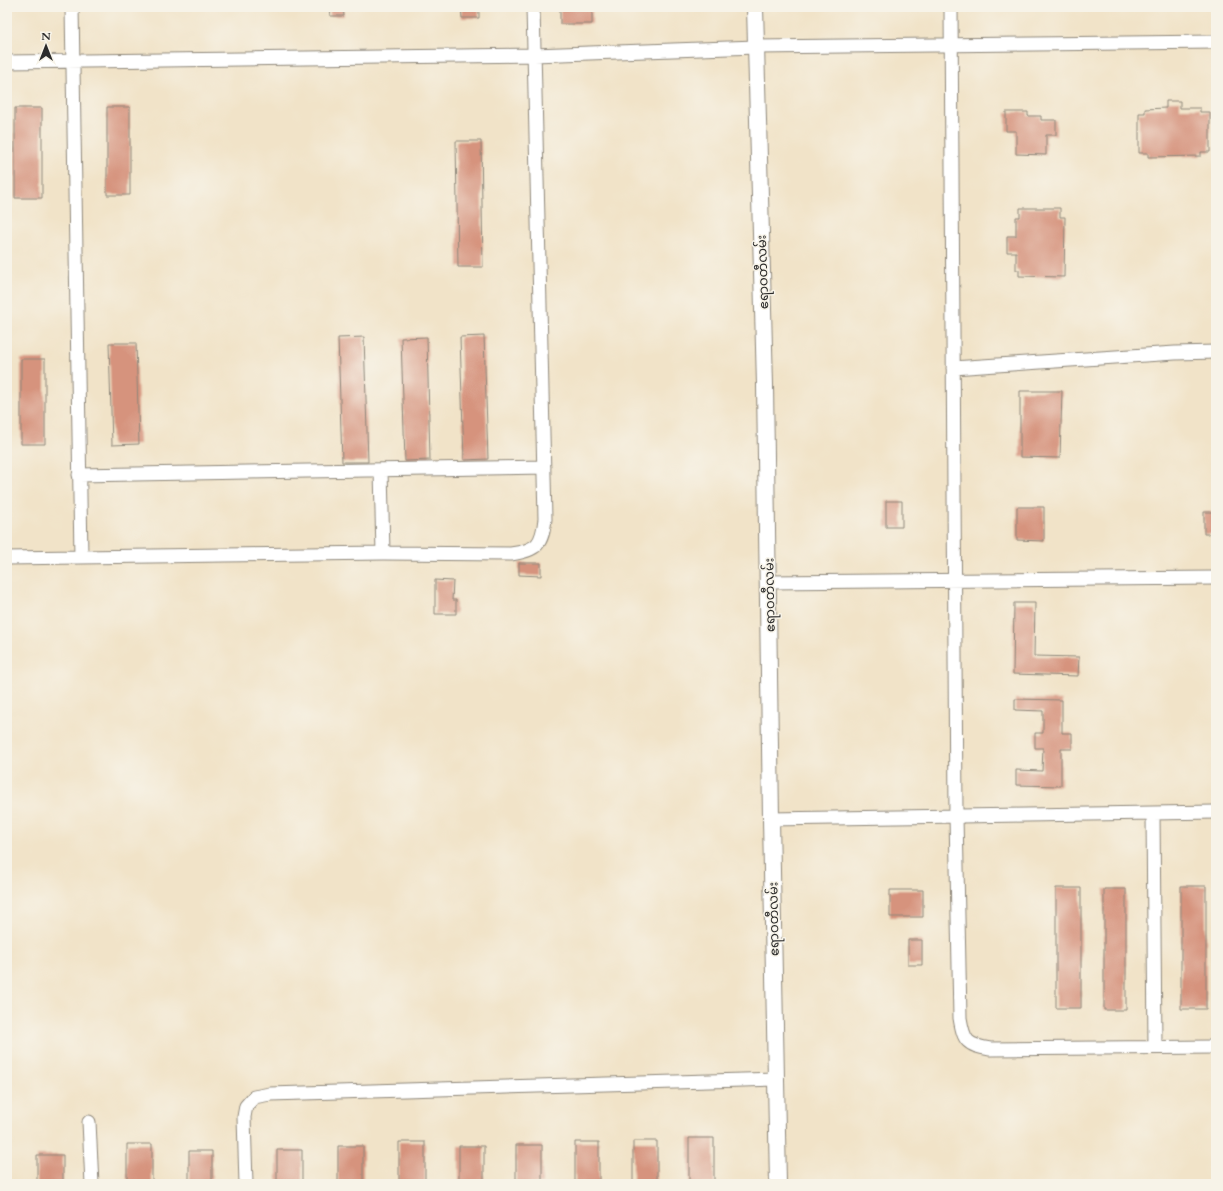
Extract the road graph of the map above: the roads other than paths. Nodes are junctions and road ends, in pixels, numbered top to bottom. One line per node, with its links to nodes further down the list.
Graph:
1 (72, 7): 9 (street)
2 (533, 7): 8 (street)
3 (755, 7): 7 (street, ဧရာဝတီလမ်း)
4 (951, 7): 6 (street)
5 (1216, 42): 6 (street)
6 (952, 45): 7 (street); 12 (street)
7 (756, 47): 8 (street); 21 (street, ဧရာဝတီလမ်း)
8 (534, 55): 9 (street); 13 (street)
9 (73, 61): 10 (street); 15 (street)
10 (7, 62)
11 (1216, 352): 12 (street)
12 (953, 368): 20 (street)
13 (544, 467): 14 (street); 16 (street)
14 (381, 470): 15 (street); 16 (street)
15 (80, 475): 17 (street)
16 (383, 553): 17 (street)
17 (81, 557): 18 (street)
18 (7, 558)
19 (1216, 578): 20 (street)
20 (954, 580): 21 (street); 24 (street)
21 (768, 582): 25 (street, ဧရာဝတီလမ်း)
22 (1216, 812): 23 (street)
23 (1153, 813): 24 (street); 26 (street)
24 (956, 816): 25 (street); 26 (street)
25 (771, 819): 28 (street, ဧရာဝတီလမ်း)
26 (1155, 1047): 27 (street)
27 (1216, 1047)
28 (776, 1079): 31 (street); 32 (street, ဧရာဝတီလမ်း)
29 (89, 1122): 30 (street)
30 (92, 1184)
31 (246, 1184)
32 (778, 1184)

